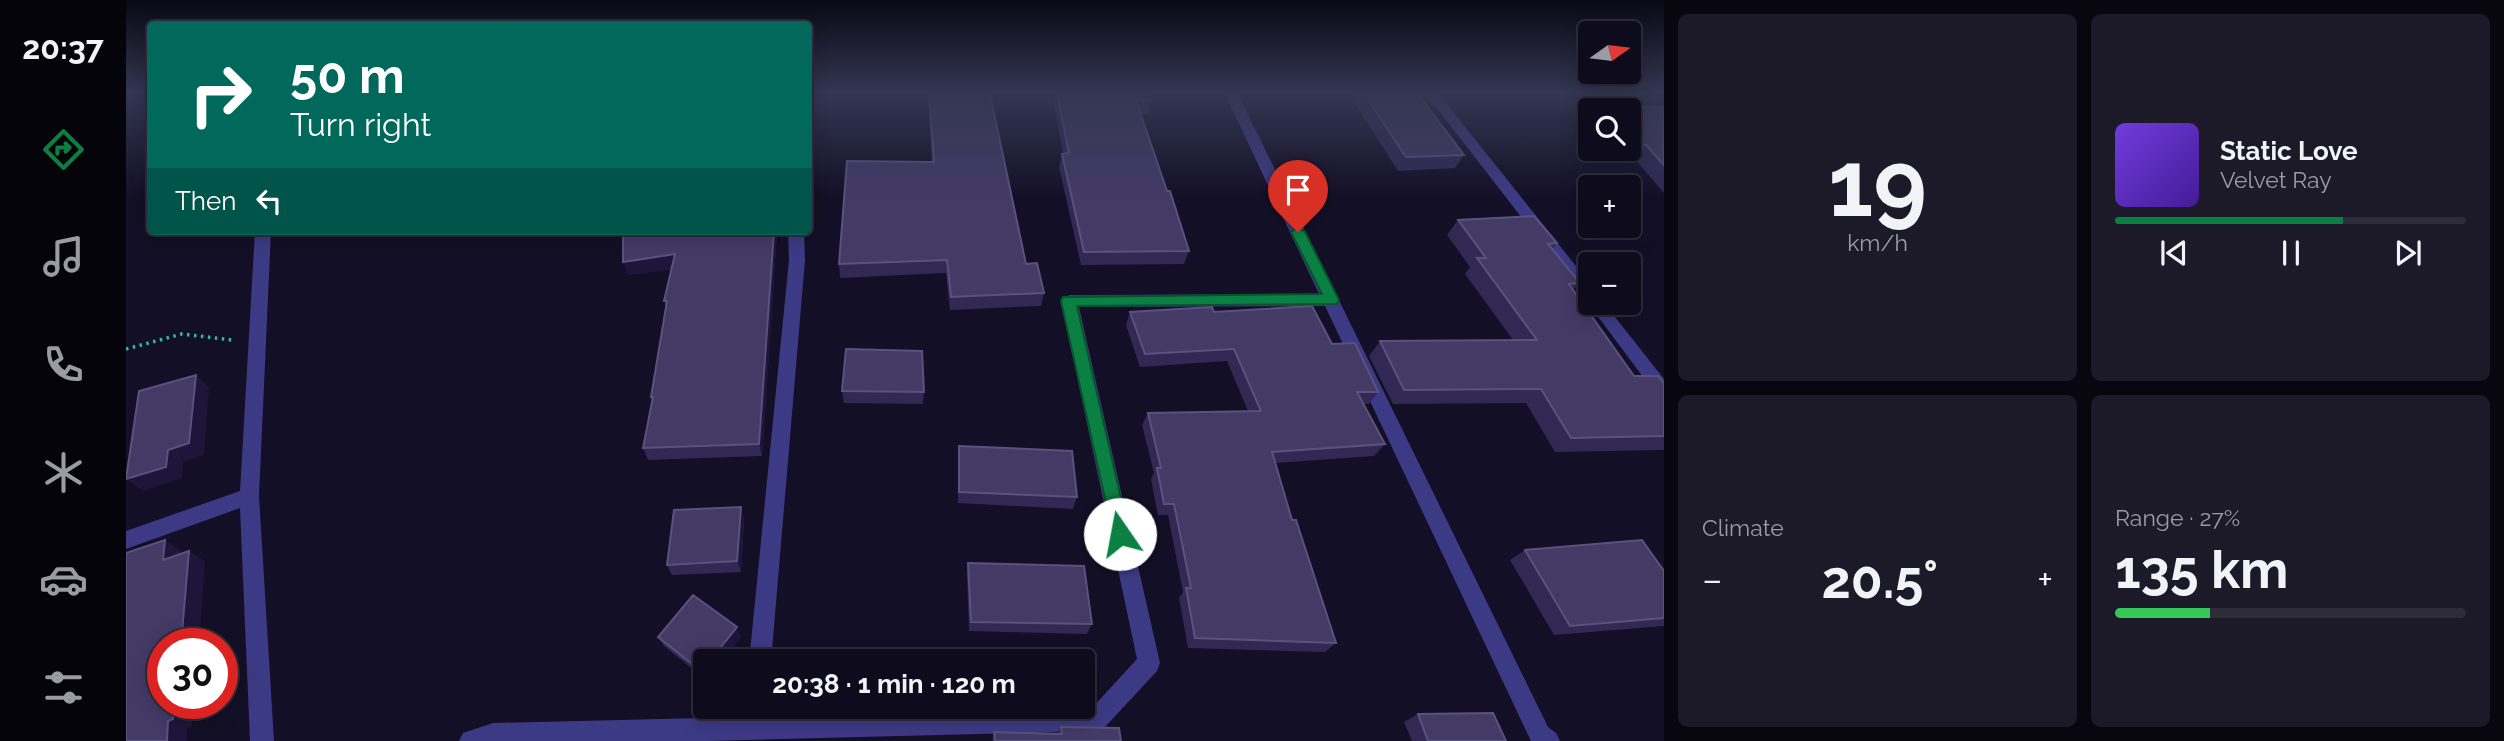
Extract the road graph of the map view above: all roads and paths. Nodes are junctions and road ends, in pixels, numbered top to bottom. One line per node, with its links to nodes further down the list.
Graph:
1 (1248, 129): 6 (street)
2 (1459, 129): 5 (street)
3 (263, 235): 8 (street)
4 (796, 235): 13 (street)
5 (1578, 280)
6 (1332, 300): 15 (street); 18 (street)
7 (1604, 315): 10 (street)
8 (257, 344): 9 (path); 11 (street)
9 (126, 349)
10 (1664, 392)
11 (249, 496): 12 (street); 16 (street)
12 (126, 540)
13 (761, 649)
14 (726, 719): 17 (street)
15 (1095, 719)
16 (262, 741)
17 (471, 741)
18 (1548, 741)

